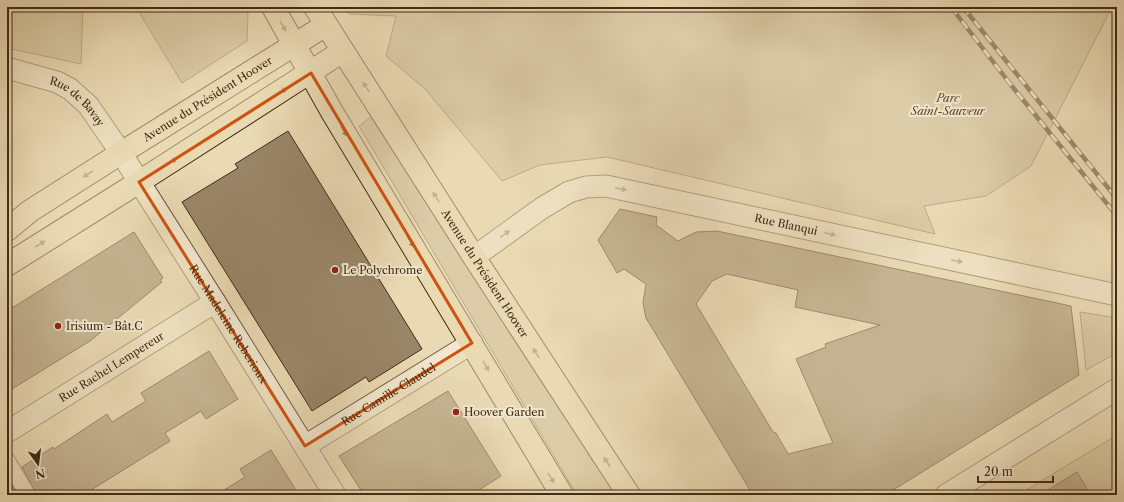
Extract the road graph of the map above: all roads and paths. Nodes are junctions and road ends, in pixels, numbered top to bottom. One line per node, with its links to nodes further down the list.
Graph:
1 (272, 7): 3 (main road, one-way to 3)
2 (327, 26): 3 (main road, Avenue du Président Hoover); 5 (main road); 9 (main road, Avenue du Président Hoover, one-way to 2)
3 (294, 44): 5 (main road); 6 (main road, Avenue du Président Hoover)
4 (11, 72): 6 (street, Rue de Bavay)
5 (311, 73): 7 (main road, one-way to 5); 13 (main road, one-way to 13)
6 (121, 153): 7 (street, Rue Madeleine Reberioux); 8 (main road, Avenue du Président Hoover, one-way to 8)
7 (139, 182): 10 (main road, one-way to 7); 12 (street, Rue Madeleine Reberioux)
8 (7, 230)
9 (474, 257): 11 (street, Rue Blanqui, one-way to 11); 21 (main road, Avenue du Président Hoover, one-way to 9)
10 (7, 265)
11 (1117, 295)
12 (215, 302): 15 (street, Rue Rachel Lempereur); 16 (street, Rue Madeleine Reberioux)
13 (472, 343): 16 (street, Rue Camille Claudel); 20 (main road, one-way to 20)
14 (1117, 389): 22 (street)
15 (7, 432)
16 (305, 446): 19 (street, Rue Madeleine Reberioux)
17 (7, 460): 18 (street)
18 (28, 495)
19 (335, 495)
20 (562, 495)
21 (629, 495)
22 (946, 495)

